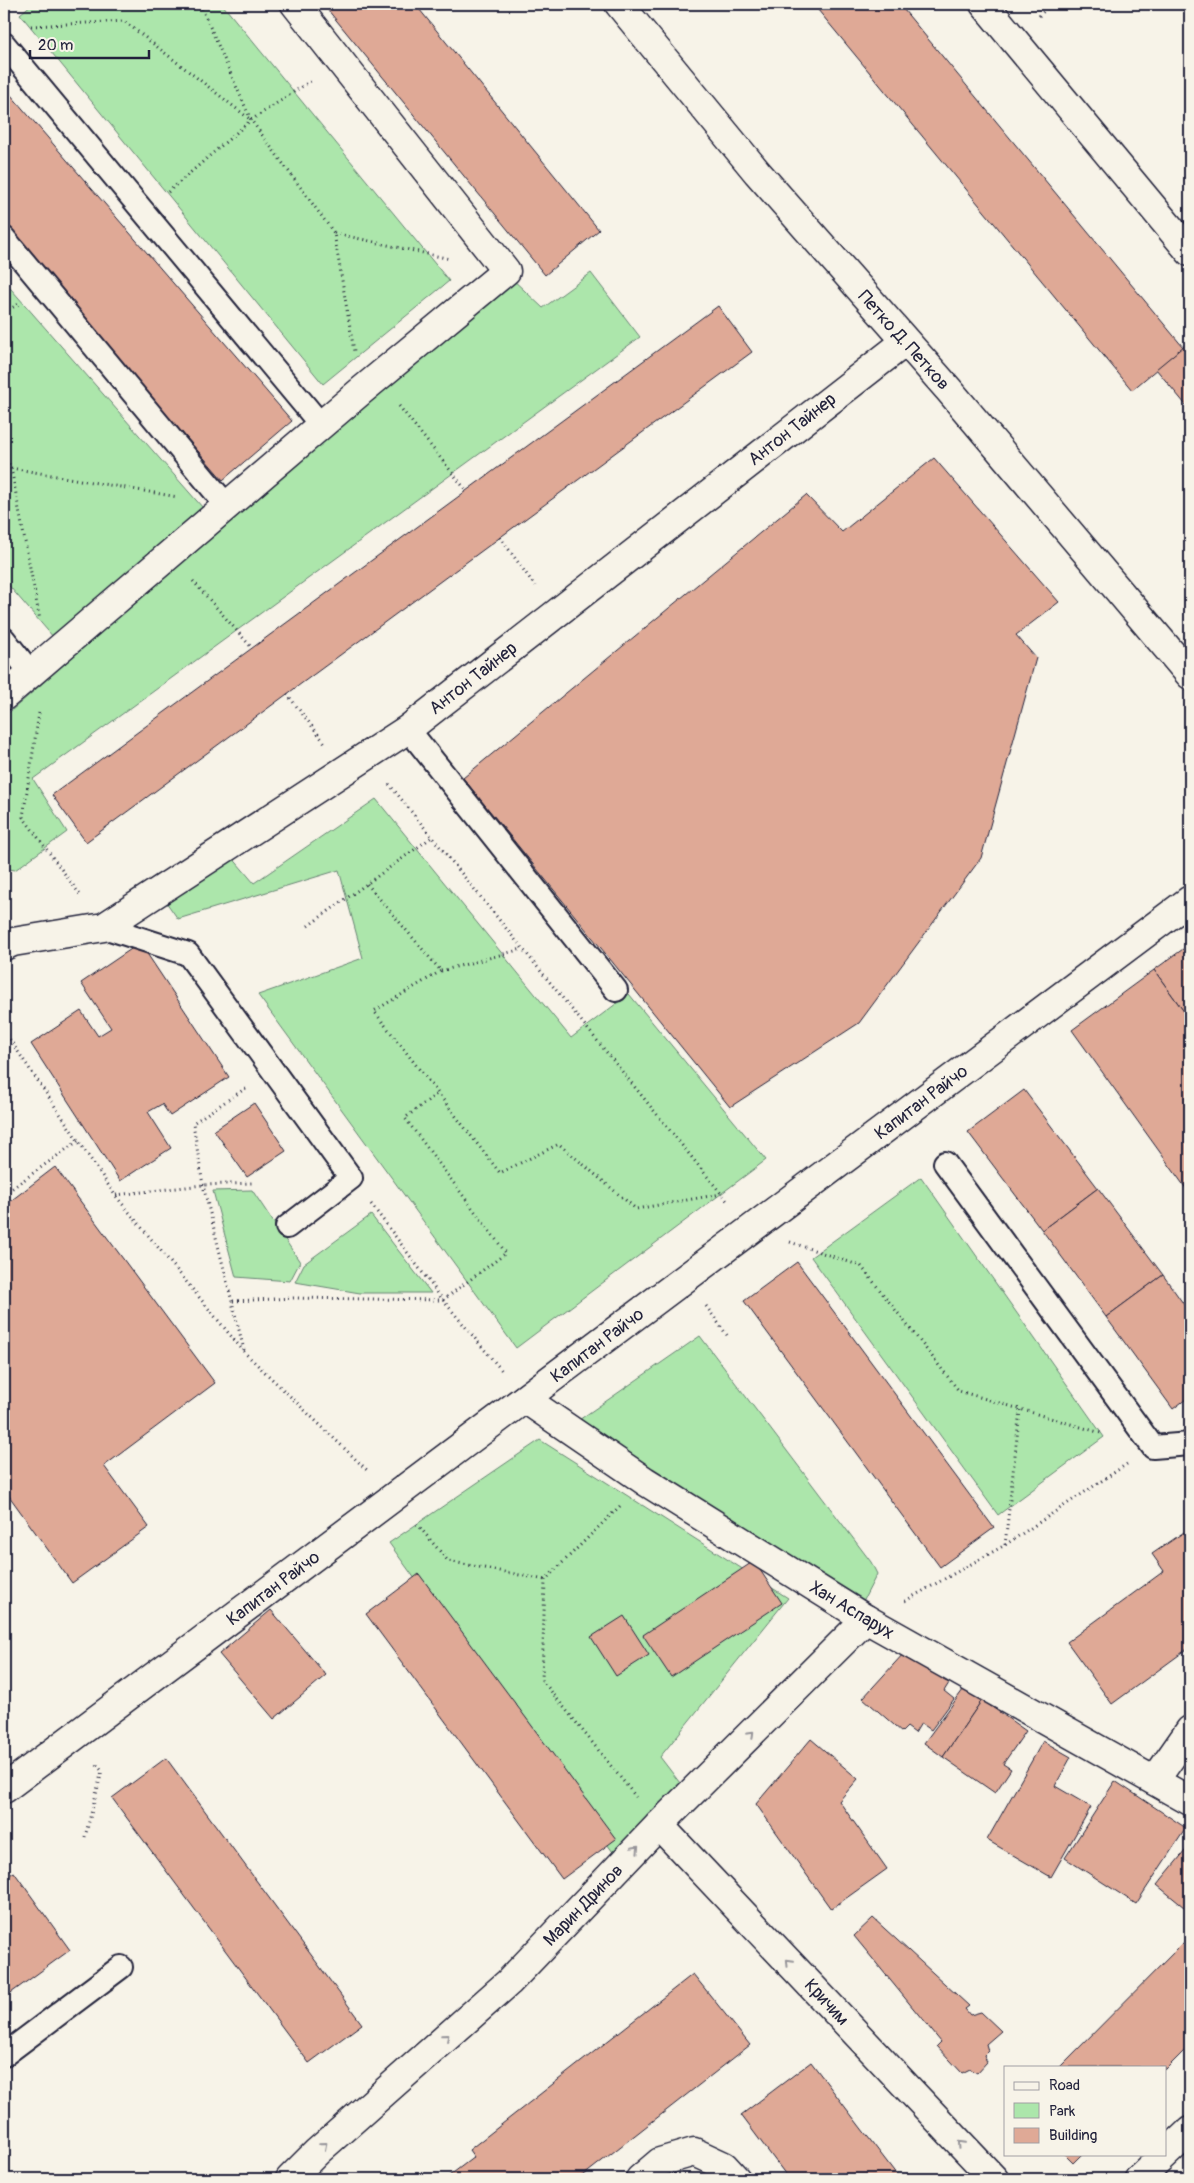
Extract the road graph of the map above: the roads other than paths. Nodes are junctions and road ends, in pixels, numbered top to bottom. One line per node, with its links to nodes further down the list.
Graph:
1 (295, 4): 8 (street)
2 (619, 4): 7 (street, Петко Д. Петков)
3 (984, 4): 6 (street)
4 (4, 44): 8 (lane)
5 (4, 238): 9 (lane)
6 (1190, 252)
7 (905, 342): 12 (street, Петко Д. Петков); 14 (street, Антон Тайнер)
8 (321, 425): 9 (street)
9 (227, 506): 11 (street)
10 (4, 639): 11 (lane)
11 (31, 672): 13 (street)
12 (1190, 675)
13 (4, 696)
14 (408, 729): 16 (street, Антон Тайнер); 18 (lane)
15 (1190, 900): 21 (street, Капитан Райчо)
16 (104, 926): 17 (street, Антон Тайнер); 20 (lane)
17 (7, 941)
18 (616, 990)
19 (945, 1164): 22 (lane)
20 (287, 1227)
21 (525, 1399): 23 (street, Хан Аспарух); 26 (street, Капитан Райчо)
22 (1190, 1444)
23 (866, 1620): 25 (street, Хан Аспарух); 28 (street, Марин Дринов, one-way to 23)
24 (1190, 1730): 25 (street)
25 (1155, 1780): 27 (street, Хан Аспарух)
26 (4, 1789)
27 (1190, 1801)
28 (659, 1825): 34 (street, Марин Дринов, one-way to 28); 37 (street, Кричим, one-way to 28)
29 (121, 1967): 30 (lane)
30 (4, 2055)
31 (1190, 2131): 32 (street)
32 (1166, 2154)
33 (1163, 2156): 38 (street)
34 (290, 2179)
35 (640, 2179): 36 (street)
36 (736, 2179)
37 (994, 2179)
38 (1139, 2179)

